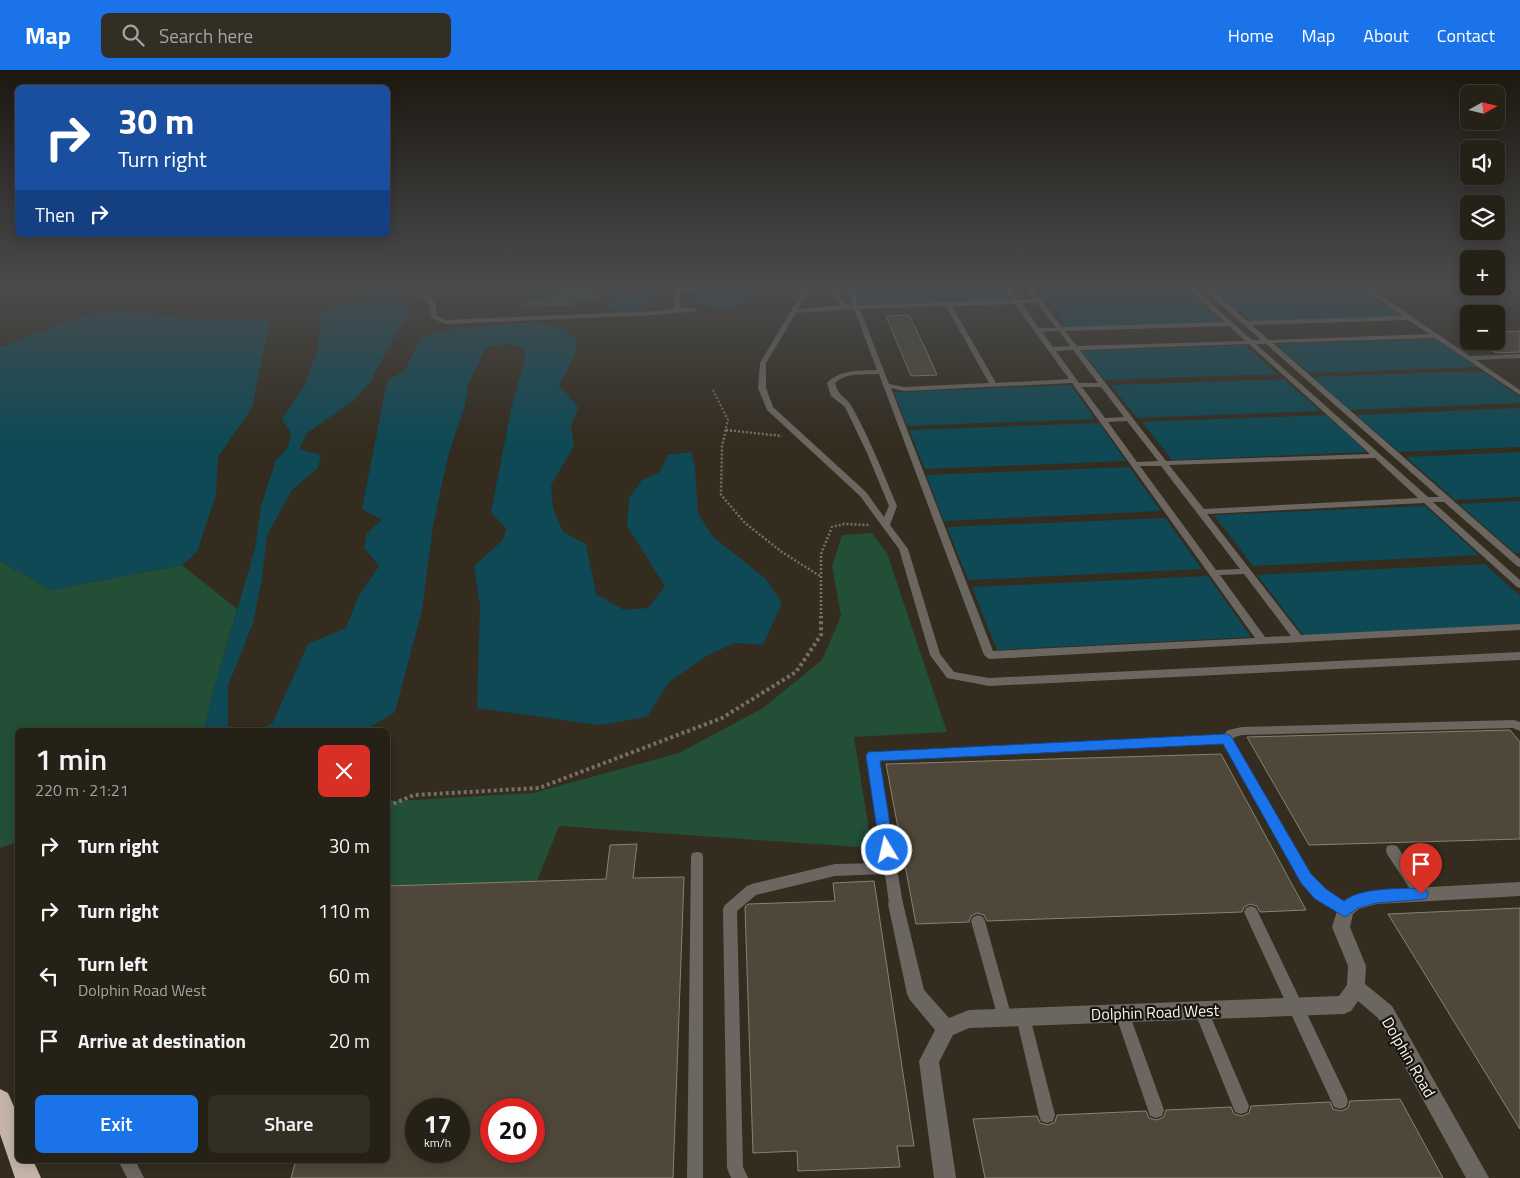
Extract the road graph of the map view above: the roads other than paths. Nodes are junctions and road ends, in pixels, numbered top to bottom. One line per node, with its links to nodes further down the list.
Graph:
1 (777, 339): 35 (lane)
2 (868, 339): 16 (lane)
3 (967, 339): 22 (lane)
4 (1043, 339): 13 (lane)
5 (1068, 339): 12 (lane)
6 (1246, 339): 10 (lane)
7 (1264, 339): 11 (lane)
8 (1360, 339): 11 (lane)
9 (1440, 339): 15 (lane)
10 (1250, 342): 11 (lane); 12 (lane); 17 (lane)
11 (1268, 342): 18 (lane)
12 (1075, 348): 13 (lane); 20 (lane)
13 (1051, 349): 19 (lane)
14 (1520, 356): 15 (lane)
15 (1469, 358): 23 (lane)
16 (881, 372): 21 (lane); 35 (lane)
17 (1286, 375): 18 (lane); 25 (lane)
18 (1306, 375): 24 (lane)
19 (1076, 383): 20 (lane); 22 (lane); 27 (lane)
20 (1102, 384): 26 (lane)
21 (886, 385): 22 (lane); 43 (lane)
22 (994, 385)
23 (1520, 392)
24 (1341, 406): 25 (lane); 28 (lane)
25 (1322, 407): 29 (lane)
26 (1129, 419): 27 (lane); 30 (lane)
27 (1103, 420): 31 (lane)
28 (1396, 455): 29 (lane); 32 (lane)
29 (1376, 456): 30 (lane); 33 (lane)
30 (1163, 463): 31 (lane); 34 (lane)
31 (1135, 464): 39 (lane)
32 (1447, 499): 33 (lane); 37 (lane)
33 (1426, 501): 34 (lane); 36 (lane)
34 (1201, 512): 38 (lane)
35 (886, 524): 44 (lane)
36 (1492, 559): 37 (lane); 40 (lane)
37 (1517, 561)
38 (1246, 571): 39 (lane); 42 (lane)
39 (1213, 573): 43 (lane)
40 (1520, 584)
41 (1520, 627): 42 (lane)
42 (1298, 638): 43 (lane)
43 (1263, 641)
44 (1520, 656)
45 (1520, 727): 46 (lane)
46 (1226, 739): 49 (lane); 53 (lane)
47 (1392, 850): 51 (lane)
48 (698, 857): 72 (lane)
49 (890, 868): 52 (lane); 73 (lane)
50 (1520, 889): 51 (street)
51 (1421, 894): 53 (street)
52 (896, 904): 61 (street)
53 (1345, 910): 56 (street)
54 (1251, 912): 57 (lane)
55 (978, 921): 60 (lane)
56 (1356, 988): 57 (street, Dolphin Road West); 75 (street, Dolphin Road)
57 (1295, 1006): 58 (street, Dolphin Road West); 63 (lane)
58 (1201, 1010): 59 (street, Dolphin Road West); 64 (lane)
59 (1122, 1013): 60 (street, Dolphin Road West); 65 (lane)
60 (1014, 1018): 61 (street, Dolphin Road West); 66 (lane)
61 (946, 1028): 74 (street)
62 (0, 1101): 67 (highway)
63 (1340, 1102)
64 (1241, 1106)
65 (1156, 1110)
66 (1047, 1115)
67 (15, 1142)
68 (22, 1163): 70 (highway)
69 (128, 1163): 71 (lane)
70 (28, 1178)
71 (136, 1178)
72 (695, 1178)
73 (740, 1178)
74 (945, 1178)
75 (1478, 1178)

